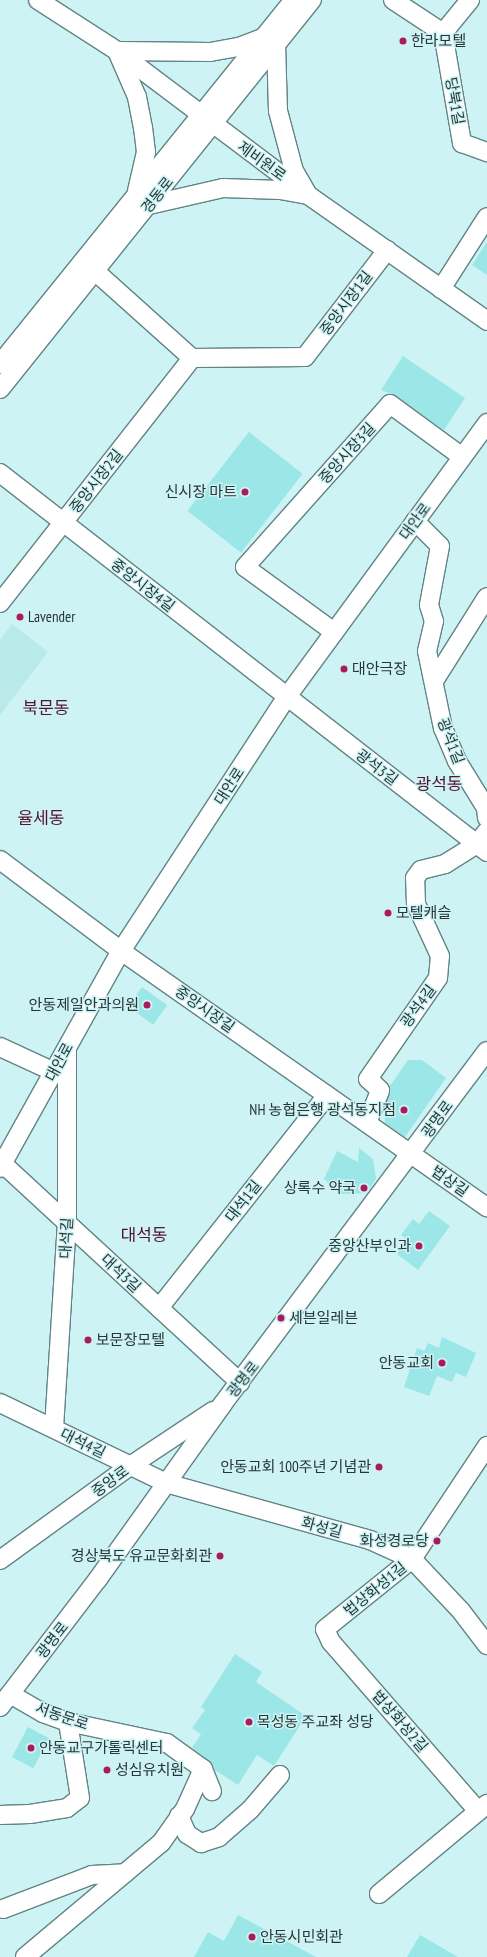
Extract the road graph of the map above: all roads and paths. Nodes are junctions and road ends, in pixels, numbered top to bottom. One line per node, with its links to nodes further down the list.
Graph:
1 (38, 0): 8 (street, 제비원로)
2 (294, 0): 7 (street, 경동로)
3 (312, 0): 7 (street, 경동로)
4 (393, 0): 6 (street)
5 (470, 0): 6 (street)
6 (443, 33): 10 (street, 당북1길)
7 (270, 41): 8 (street); 9 (street, 경동로); 11 (street)
8 (117, 51): 9 (street, 제비원로); 12 (street)
9 (206, 119): 11 (street, 제비원로); 12 (street, 경동로)
10 (487, 152)
11 (308, 195): 12 (street); 14 (street, 제비원로)
12 (142, 201): 15 (street, 경동로); 18 (street, 경동로)
13 (487, 217): 16 (street)
14 (387, 250): 16 (street, 제비원로); 19 (street, 중앙시장1길)
15 (96, 272): 19 (street); 20 (street, 경동로)
16 (441, 289): 17 (street, 제비원로)
17 (487, 321)
18 (2, 357)
19 (192, 358): 25 (street, 중앙시장2길)
20 (0, 389)
21 (487, 423): 22 (street, 대안로)
22 (461, 456): 24 (street, 대안로); 28 (street, 중앙시장3길)
23 (0, 473): 25 (street, 중앙시장4길)
24 (415, 520): 28 (street, 대안로); 29 (street, 광석1길)
25 (64, 522): 27 (street, 중앙시장2길); 30 (street, 중앙시장4길)
26 (487, 597): 29 (street)
27 (0, 603)
28 (334, 632): 30 (street, 대안로)
29 (434, 681): 31 (street, 광석1길)
30 (286, 698): 32 (street, 광석3길); 34 (street, 대안로)
31 (487, 818)
32 (484, 842): 40 (street, 광석4길)
33 (0, 860): 34 (street, 중앙시장길)
34 (121, 951): 36 (street, 대안로); 39 (street, 중앙시장길)
35 (0, 1047): 38 (street)
36 (67, 1047): 38 (street, 대안로); 44 (street, 대석길)
37 (487, 1051): 41 (street, 광명로)
38 (54, 1072): 42 (street, 대안로)
39 (327, 1095): 40 (street, 중앙시장길); 45 (street, 대석1길)
40 (367, 1123): 41 (street, 중앙시장길)
41 (412, 1154): 43 (street, 법상길); 46 (street, 광명로)
42 (1, 1165): 44 (street, 대석3길)
43 (487, 1207)
44 (67, 1223): 45 (street, 대석3길); 49 (street, 대석길)
45 (159, 1308): 46 (street, 대석3길)
46 (240, 1383): 48 (street, 광명로)
47 (0, 1403): 49 (street, 대석4길)
48 (222, 1405): 51 (street, 중앙로); 53 (street, 광명로)
49 (54, 1428): 51 (street, 대석4길)
50 (487, 1446): 52 (street, 법상화성1길)
51 (130, 1466): 53 (street, 대석4길); 55 (street, 중앙로)
52 (482, 1467): 54 (street, 법상화성1길)
53 (166, 1483): 54 (street, 화성길); 58 (street, 광명로)
54 (412, 1559): 56 (street, 법상화성1길); 57 (street, 화성길)
55 (0, 1560)
56 (325, 1629): 63 (street, 법상화성2길)
57 (487, 1645)
58 (3, 1702): 59 (street, 서동문로)
59 (68, 1722): 60 (street, 서동문로); 64 (street)
60 (203, 1769): 62 (street); 65 (street)
61 (280, 1775): 65 (street)
62 (212, 1791)
63 (483, 1807): 67 (street, 법상화성2길)
64 (0, 1814)
65 (179, 1816): 66 (street)
66 (125, 1873): 68 (street); 69 (street)
67 (379, 1894)
68 (3, 1909)
69 (25, 1957)

